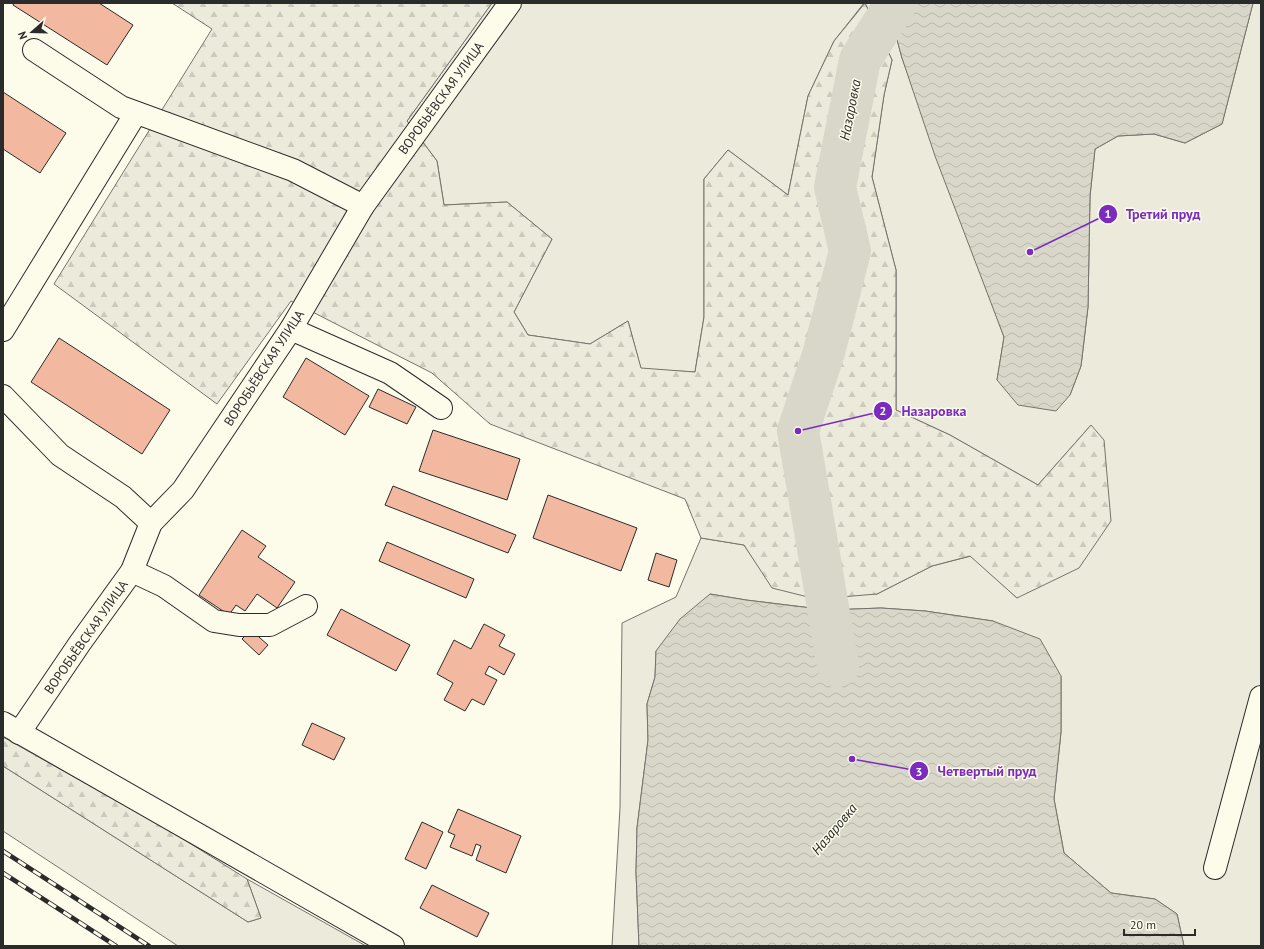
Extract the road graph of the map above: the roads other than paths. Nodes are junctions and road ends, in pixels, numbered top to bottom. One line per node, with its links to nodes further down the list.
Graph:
1 (510, 3): 4 (street, ВОРОБЬЁВСКАЯ УЛИЦА)
2 (34, 50): 3 (street)
3 (136, 113): 4 (street); 6 (street)
4 (363, 206): 5 (street, ВОРОБЬЁВСКАЯ УЛИЦА)
5 (291, 329): 8 (street); 9 (street, ВОРОБЬЁВСКАЯ УЛИЦА)
6 (3, 330)
7 (3, 396): 9 (street)
8 (440, 408)
9 (151, 523): 10 (street, ВОРОБЬЁВСКАЯ УЛИЦА)
10 (132, 571): 11 (street); 13 (street, ВОРОБЬЁВСКАЯ УЛИЦА)
11 (306, 606)
12 (1261, 697): 14 (street)
13 (11, 728): 15 (street)
14 (1215, 868)
15 (393, 946)

